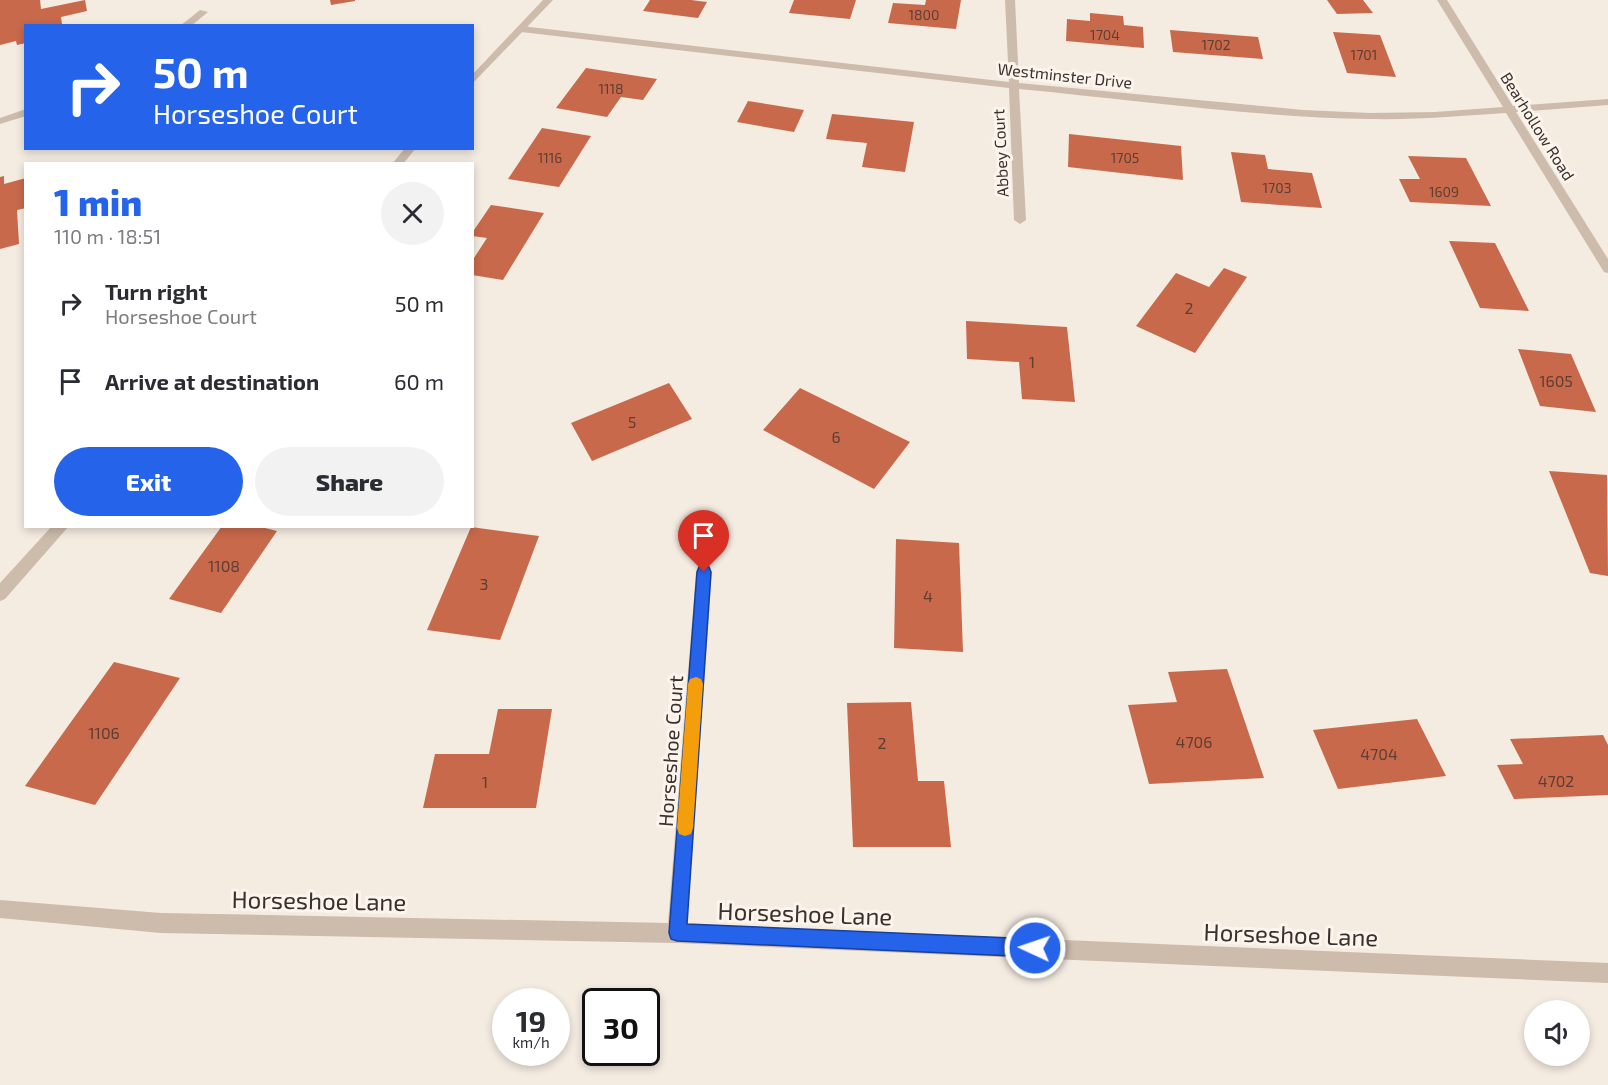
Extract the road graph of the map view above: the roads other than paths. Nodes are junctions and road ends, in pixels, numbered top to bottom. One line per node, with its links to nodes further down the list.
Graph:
1 (548, 0): 6 (street)
2 (1010, 0): 8 (street, Abbey Court)
3 (1442, 0): 10 (street, Bearhollow Road)
4 (203, 12): 5 (street)
5 (187, 24)
6 (521, 29): 7 (street); 8 (street, Westminster Drive)
7 (474, 79)
8 (1012, 85): 10 (street, Westminster Drive); 15 (street, Abbey Court)
9 (1608, 102): 10 (street, Westminster Drive)
10 (1511, 110): 16 (street, Bearhollow Road)
11 (24, 113): 12 (street)
12 (0, 121)
13 (409, 150): 14 (street)
14 (399, 162)
15 (1020, 220)
16 (1608, 269)
17 (60, 528): 19 (street)
18 (704, 572): 21 (street, Horseshoe Court)
19 (0, 594)
20 (0, 909): 21 (street, Horseshoe Lane)
21 (677, 933): 22 (street, Horseshoe Lane)
22 (1608, 973)

